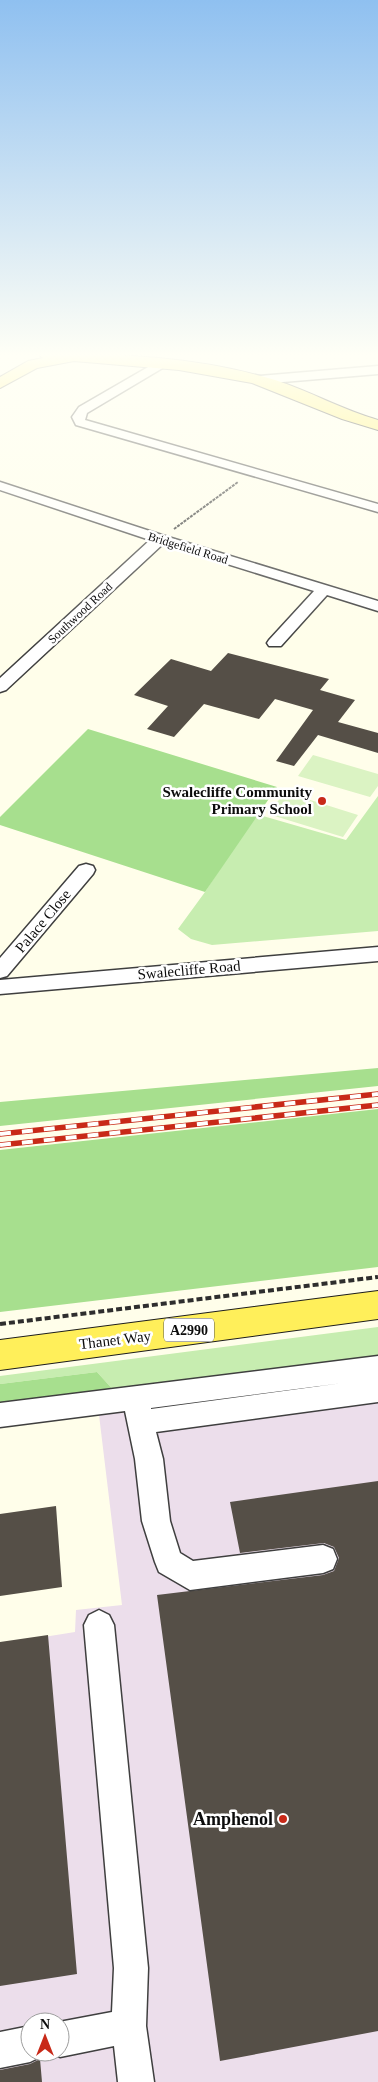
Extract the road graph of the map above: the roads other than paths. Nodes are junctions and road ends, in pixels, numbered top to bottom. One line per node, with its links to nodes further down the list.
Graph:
1 (180, 451): 4 (street)
2 (6, 488): 3 (street); 5 (street, Bridgefield Road)
3 (0, 500)
4 (378, 508)
5 (160, 539): 6 (street, Bridgefield Road); 9 (street, Southwood Road)
6 (324, 588): 7 (street, Bridgefield Road); 8 (street)
7 (378, 606)
8 (275, 643)
9 (0, 687)
10 (85, 870): 12 (street, Palace Close)
11 (378, 954): 13 (street, Swalecliffe Road)
12 (0, 971)
13 (0, 986)
14 (378, 1305): 15 (main road, Thanet Way / A2990)
15 (0, 1355)
16 (378, 1366): 18 (street)
17 (378, 1390): 18 (street)
18 (138, 1410): 19 (street); 20 (street)
19 (0, 1415)
20 (323, 1558)
21 (98, 1625): 22 (street)
22 (129, 2026): 23 (street); 26 (street)
23 (70, 2037)
24 (20, 2046): 25 (street)
25 (0, 2050)
26 (136, 2082)

